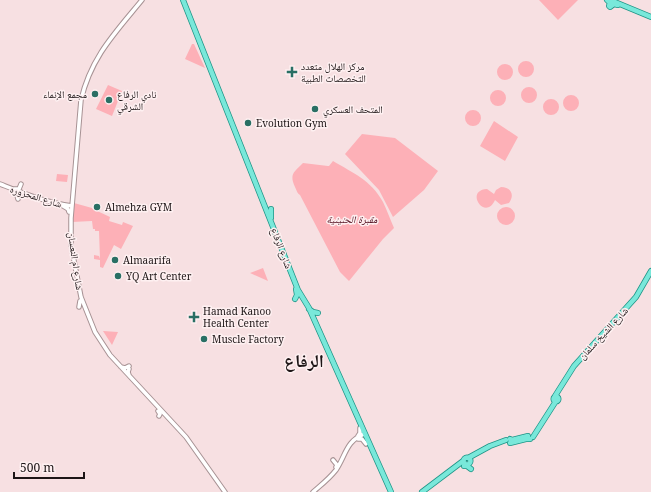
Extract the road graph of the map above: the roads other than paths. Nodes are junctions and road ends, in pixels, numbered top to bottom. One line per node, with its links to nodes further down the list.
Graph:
1 (141, 0): 11 (main road, شارع ام النعسان); 18 (main road, شارع ام النعسان)
2 (182, 0): 9 (main road, شارع الرفاع); 23 (main road, شارع الرفاع)
3 (607, 0): 6 (main road)
4 (610, 0): 6 (main road)
5 (615, 0): 7 (main road)
6 (620, 2): 7 (main road); 8 (main road)
7 (627, 6): 8 (main road)
8 (651, 16)
9 (192, 22): 10 (main road, شارع الرفاع); 10 (main road)
10 (199, 41): 20 (main road, شارع الرفاع)
11 (76, 154): 12 (main road, شارع ام النعسان); 12 (main road)
12 (75, 166): 21 (main road, شارع ام النعسان)
13 (21, 184): 15 (main road)
14 (0, 185): 15 (main road, شارع المحزوره)
15 (12, 190): 17 (main road, شارع المحزوره); 17 (main road)
16 (22, 190): 17 (main road)
17 (28, 196): 19 (main road, شارع المحزوره)
18 (70, 200): 19 (main road); 21 (main road, شارع ام النعسان)
19 (64, 205): 21 (main road, شارع المحزوره); 22 (main road)
20 (265, 205): 23 (main road, شارع الرفاع); 23 (main road)
21 (71, 206): 22 (main road, شارع ام النعسان); 24 (main road, شارع ام النعسان)
22 (70, 212): 30 (main road, شارع ام النعسان)
23 (270, 226): 28 (main road, شارع الرفاع); 31 (main road, شارع الرفاع)
24 (74, 264): 26 (main road, شارع ام النعسان); 26 (main road)
25 (651, 271): 35 (main road, شارع الشيخ سلمان)
26 (76, 274): 33 (main road, شارع ام النعسان)
27 (651, 276): 38 (main road, شارع الشيخ سلمان)
28 (296, 289): 29 (main road, شارع الرفاع); 29 (main road)
29 (303, 301): 41 (main road, شارع الرفاع)
30 (80, 308): 33 (main road); 39 (main road, شارع ام النعسان)
31 (309, 308): 32 (main road, شارع الرفاع); 32 (main road)
32 (314, 321): 41 (main road, شارع الرفاع)
33 (91, 323): 34 (main road, شارع ام النعسان)
34 (118, 365): 37 (main road, شارع ام النعسان); 37 (main road)
35 (574, 366): 36 (main road); 38 (main road, شارع الشيخ سلمان)
36 (567, 370)
37 (130, 378): 40 (main road, شارع ام النعسان)
38 (556, 398): 43 (main road, شارع الشيخ سلمان)
39 (160, 414): 40 (main road); 47 (main road, شارع ام النعسان)
40 (175, 425): 47 (main road, شارع ام النعسان)
41 (362, 436): 42 (main road); 48 (main road); 49 (main road, شارع الرفاع); 49 (main road, شارع الرفاع)
42 (343, 457): 46 (main road); 46 (main road)
43 (467, 461): 44 (main road, شارع الشيخ سلمان); 50 (main road, شارع الشيخ سلمان)
44 (459, 468): 45 (main road); 51 (main road, شارع الشيخ سلمان)
45 (471, 469)
46 (336, 470): 48 (main road)
47 (224, 492)
48 (314, 492)
49 (390, 492)
50 (422, 492)
51 (426, 492)

